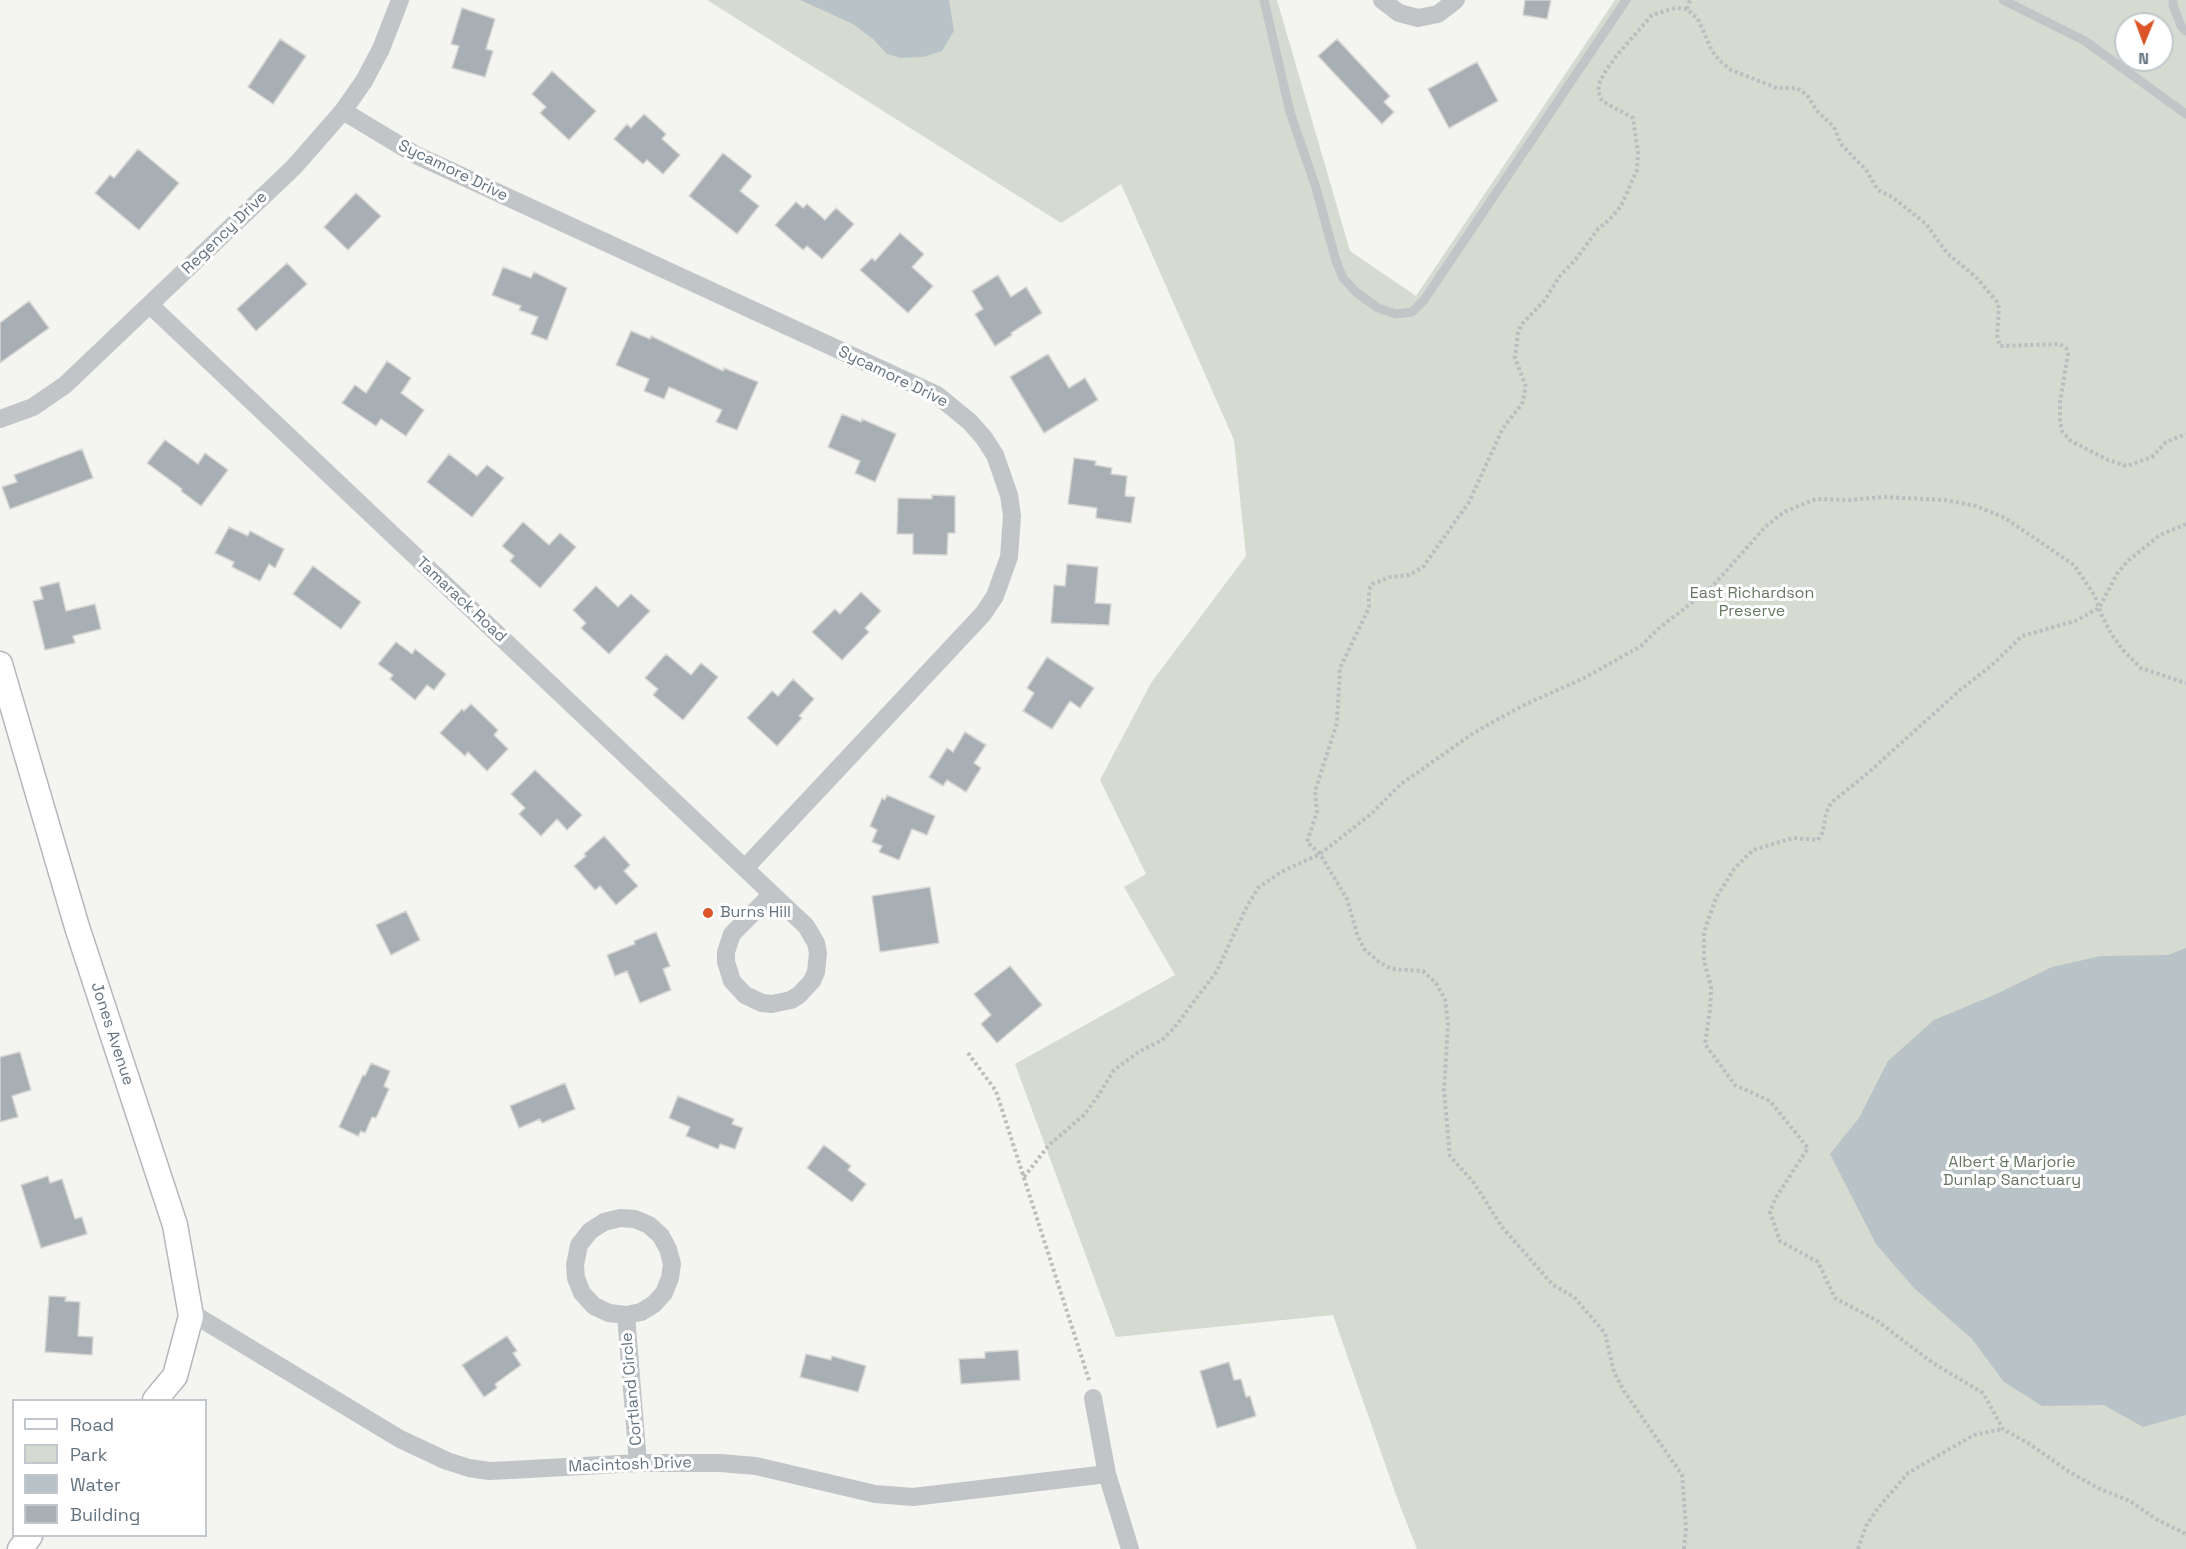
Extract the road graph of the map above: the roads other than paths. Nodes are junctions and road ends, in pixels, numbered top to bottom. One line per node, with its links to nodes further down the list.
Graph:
1 (400, 0): 9 (street, Regency Drive)
2 (1264, 0): 5 (lane)
3 (1382, 0): 4 (street)
4 (1456, 0)
5 (1626, 0)
6 (2003, 0): 10 (lane)
7 (2174, 0): 8 (lane)
8 (2186, 31)
9 (343, 111): 11 (street, Regency Drive); 14 (street, Sycamore Drive)
10 (2186, 114)
11 (150, 305): 12 (street, Regency Drive); 14 (street, Tamarack Road)
12 (0, 418)
13 (0, 664): 16 (street, Jones Avenue)
14 (745, 868): 15 (street, Tamarack Road)
15 (772, 894): 15 (street, Tamarack Road)
16 (190, 1312): 19 (street, Jones Avenue); 20 (street, Macintosh Drive)
17 (626, 1315): 17 (street, Cortland Circle); 20 (street, Cortland Circle)
18 (1093, 1398): 21 (street)
19 (157, 1399)
20 (638, 1463): 21 (street, Macintosh Drive)
21 (1107, 1474): 24 (street)
22 (29, 1537): 23 (street)
23 (20, 1549)
24 (1130, 1549)

